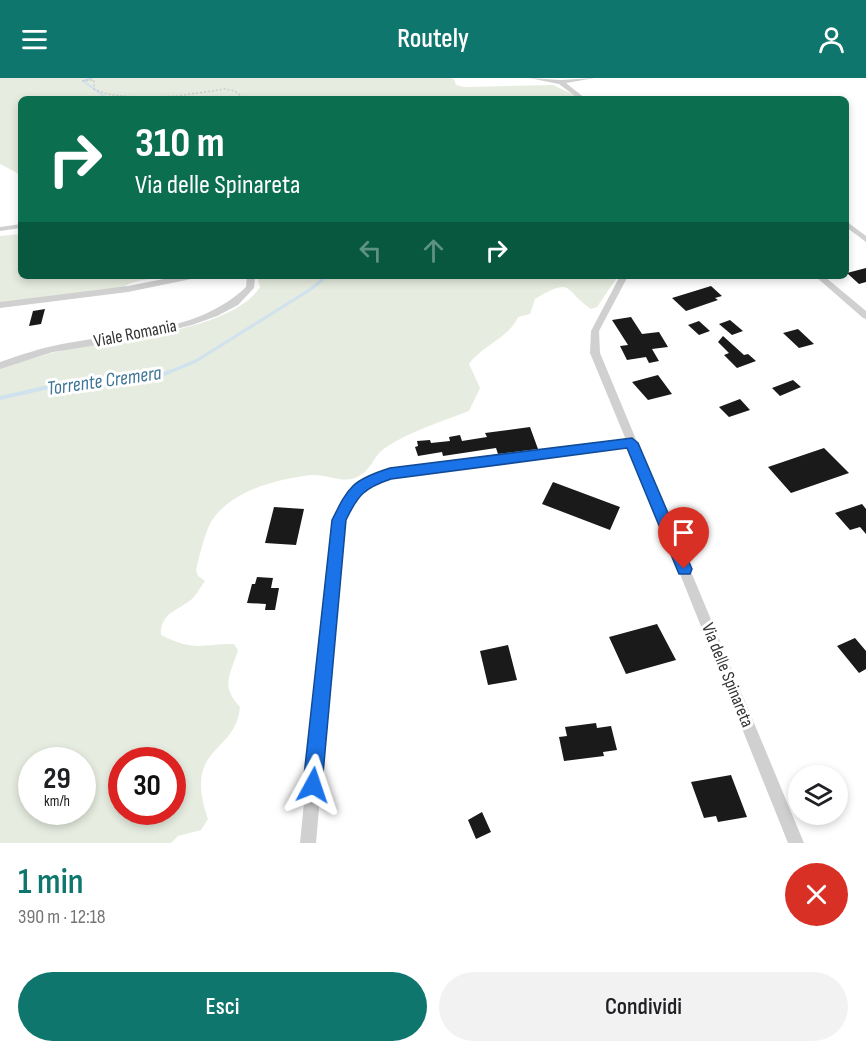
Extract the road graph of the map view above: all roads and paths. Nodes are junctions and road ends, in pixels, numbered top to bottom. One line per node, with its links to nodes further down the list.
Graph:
1 (91, 78): 5 (path)
2 (532, 78): 4 (street)
3 (592, 78): 4 (street)
4 (561, 82): 8 (street)
5 (117, 96)
6 (163, 96): 7 (path)
7 (241, 96)
8 (579, 96)
9 (18, 226): 11 (street)
10 (849, 226): 12 (street)
11 (0, 229)
12 (866, 240)
13 (176, 279): 17 (street)
14 (251, 279): 19 (street, Viale Romania)
15 (622, 279): 20 (street, Via delle Spinareta)
16 (823, 279): 18 (street)
17 (0, 305)
18 (866, 316)
19 (0, 366)
20 (632, 443): 21 (street); 22 (street, Via delle Spinareta)
21 (308, 843)
22 (796, 843)

